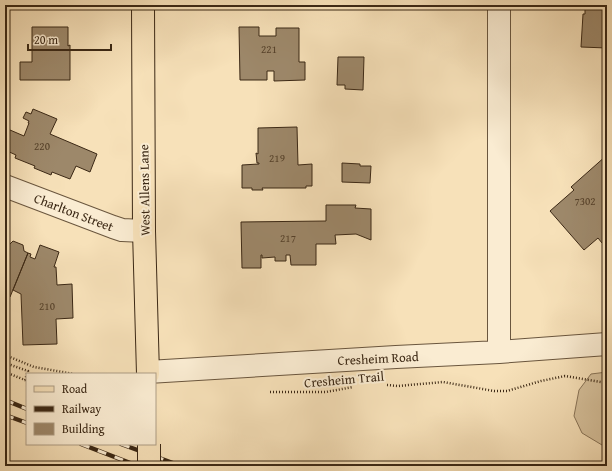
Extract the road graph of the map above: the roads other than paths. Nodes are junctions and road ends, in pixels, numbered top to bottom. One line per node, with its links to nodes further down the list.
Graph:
1 (143, 5): 4 (main road, West Allens Lane)
2 (499, 5): 6 (street)
3 (5, 186): 4 (street, Charlton Street)
4 (144, 231): 7 (main road, West Allens Lane)
5 (607, 344): 6 (street, Cresheim Road)
6 (499, 352): 7 (street, Cresheim Road)
7 (148, 373)
8 (149, 445): 9 (main road, bridge)
9 (149, 466)

